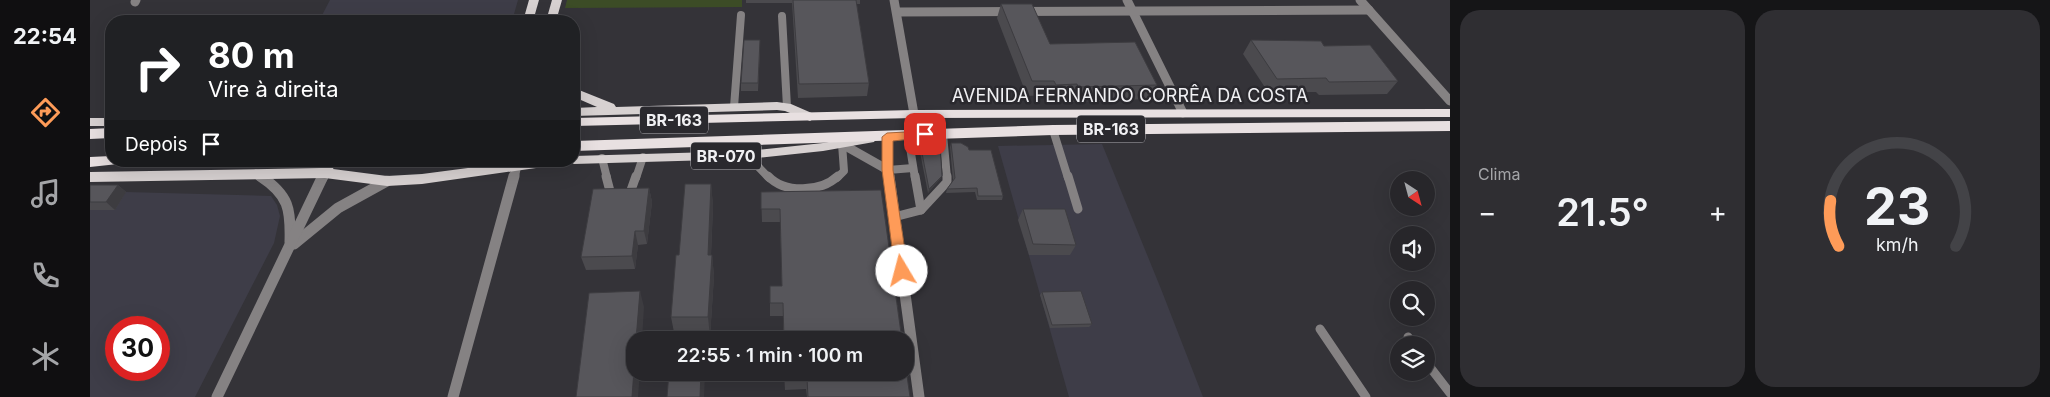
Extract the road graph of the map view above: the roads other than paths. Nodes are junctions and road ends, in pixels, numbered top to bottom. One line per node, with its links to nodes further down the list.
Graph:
1 (534, 0): 9 (main road)
2 (557, 0): 10 (main road)
3 (894, 0): 8 (street)
4 (1127, 0): 7 (street)
5 (1360, 0): 6 (street)
6 (1369, 10): 7 (street); 14 (street)
7 (1133, 11): 8 (street); 19 (street)
8 (897, 12): 21 (street)
9 (530, 15)
10 (552, 15)
11 (741, 15): 15 (lane)
12 (782, 16): 16 (lane)
13 (580, 95): 17 (main road)
14 (1450, 101)
15 (734, 107): 16 (main road, AVENIDA FERNANDO CORRÊA DA COSTA); 17 (main road, AVENIDA FERNANDO CORRÊA DA COSTA)
16 (787, 107): 22 (main road, AVENIDA FERNANDO CORRÊA DA COSTA)
17 (627, 110): 18 (main road, AVENIDA FERNANDO CORRÊA DA COSTA)
18 (580, 112)
19 (1183, 113): 20 (highway, AVENIDA FERNANDO CORRÊA DA COSTA / BR-163); 21 (highway, AVENIDA FERNANDO CORRÊA DA COSTA / BR-163)
20 (1450, 113)
21 (914, 114): 22 (highway, AVENIDA FERNANDO CORRÊA DA COSTA / BR-163)
22 (810, 117): 25 (highway, AVENIDA FERNANDO CORRÊA DA COSTA / BR-163)
23 (90, 122): 24 (main road)
24 (105, 122)
25 (580, 122)
26 (1450, 126): 27 (highway, AVENIDA FERNANDO CORRÊA DA COSTA / BR-163)
27 (1053, 130): 30 (highway, AVENIDA FERNANDO CORRÊA DA COSTA / BR-163); 52 (lane)
28 (105, 133): 29 (highway)
29 (90, 134)
30 (943, 134): 31 (highway, AVENIDA FERNANDO CORRÊA DA COSTA / BR-163); 53 (lane)
31 (908, 135): 32 (highway, AVENIDA FERNANDO CORRÊA DA COSTA / BR-163); 45 (lane)
32 (882, 137): 33 (main road, AVENIDA FERNANDO CORRÊA DA COSTA / BR-070); 34 (highway, AVENIDA FERNANDO CORRÊA DA COSTA / BR-163); 46 (street)
33 (842, 144): 35 (main road, AVENIDA FERNANDO CORRÊA DA COSTA / BR-070); 35 (lane); 46 (street)
34 (580, 146)
35 (747, 155): 36 (main road, AVENIDA FERNANDO CORRÊA DA COSTA / BR-070)
36 (643, 157): 37 (main road, AVENIDA FERNANDO CORRÊA DA COSTA / BR-070); 37 (lane)
37 (602, 158): 38 (main road, AVENIDA FERNANDO CORRÊA DA COSTA / BR-070)
38 (580, 160)
39 (105, 161): 40 (highway)
40 (90, 162)
41 (328, 167): 47 (main road)
42 (475, 167): 49 (main road)
43 (504, 167): 49 (main road)
44 (516, 167): 60 (street)
45 (913, 168): 46 (lane); 53 (lane)
46 (888, 170): 54 (street)
47 (325, 173): 48 (main road); 51 (main road); 55 (street)
48 (256, 174): 50 (main road); 55 (street)
49 (457, 174): 51 (main road)
50 (90, 177)
51 (387, 181): 55 (street)
52 (1078, 209)
53 (921, 210): 54 (lane)
54 (894, 217): 61 (street)
55 (290, 248): 59 (street)
56 (1320, 329): 62 (lane)
57 (1435, 374): 58 (lane)
58 (1450, 393)
59 (217, 397)
60 (453, 397)
61 (919, 397)
62 (1366, 397)

